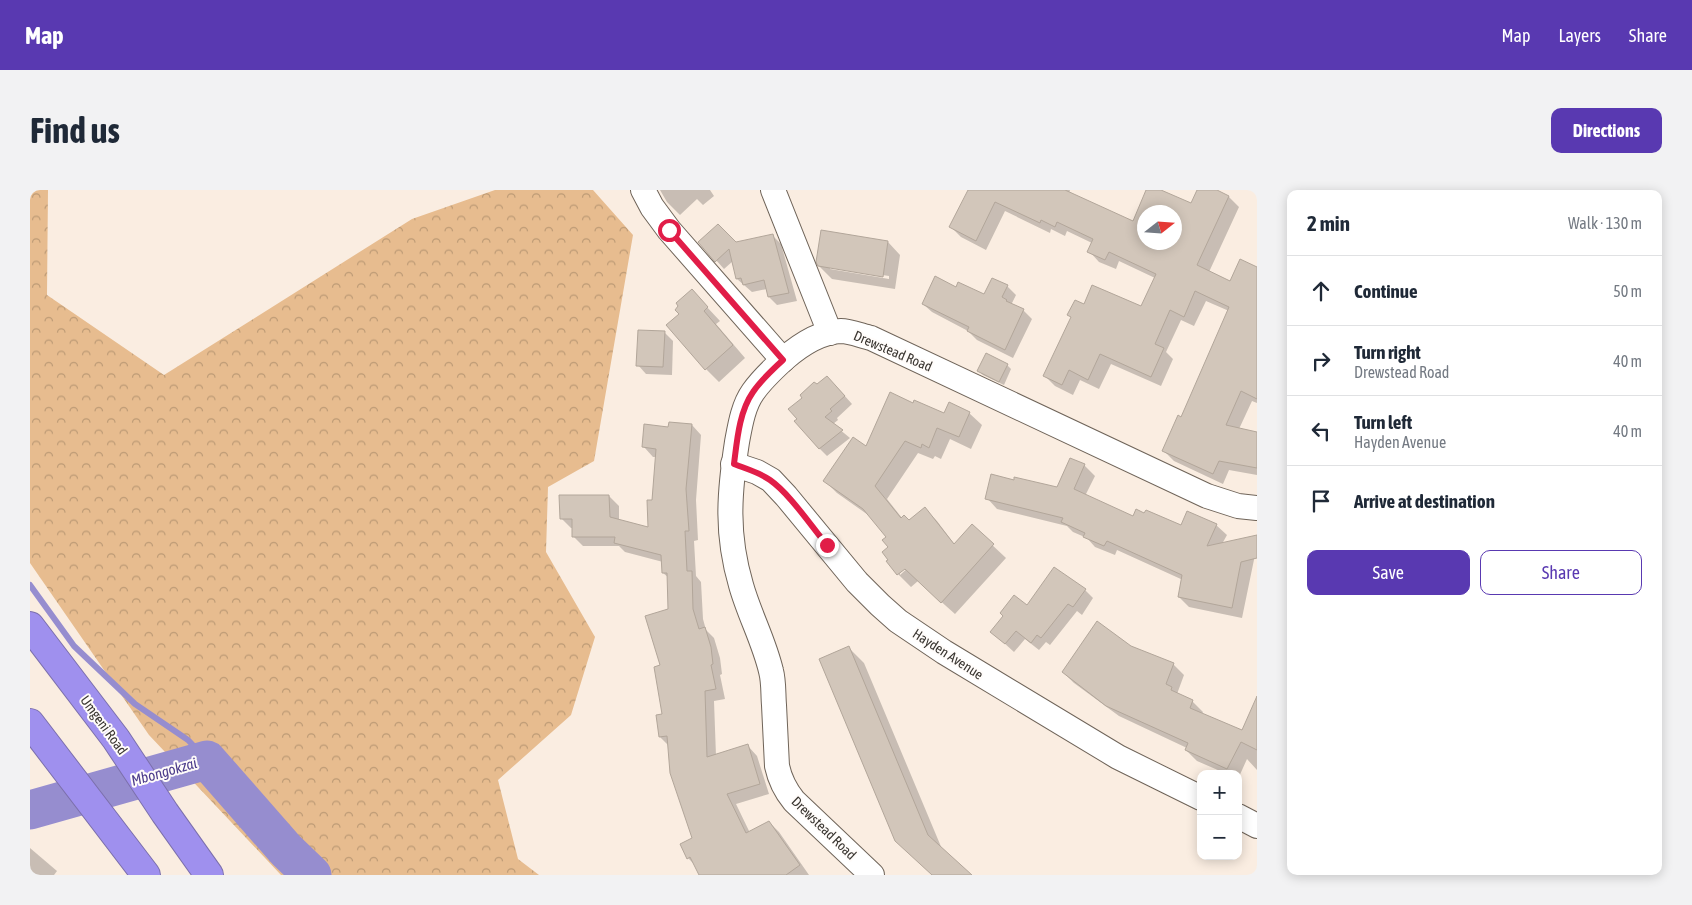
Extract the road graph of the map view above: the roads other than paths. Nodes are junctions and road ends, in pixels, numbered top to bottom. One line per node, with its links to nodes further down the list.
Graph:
1 (643, 190): 4 (street)
2 (773, 190): 3 (street)
3 (830, 333): 4 (street, Drewstead Road); 6 (street, Drewstead Road)
4 (783, 360): 5 (street, Drewstead Road)
5 (734, 464): 9 (street, Hayden Avenue); 14 (street, Drewstead Road)
6 (1257, 508)
7 (30, 626): 13 (highway, Umgeni Road)
8 (30, 723): 12 (highway)
9 (1197, 796)
10 (1242, 818): 11 (street)
11 (1257, 826)
12 (146, 875)
13 (209, 875)
14 (872, 875)

